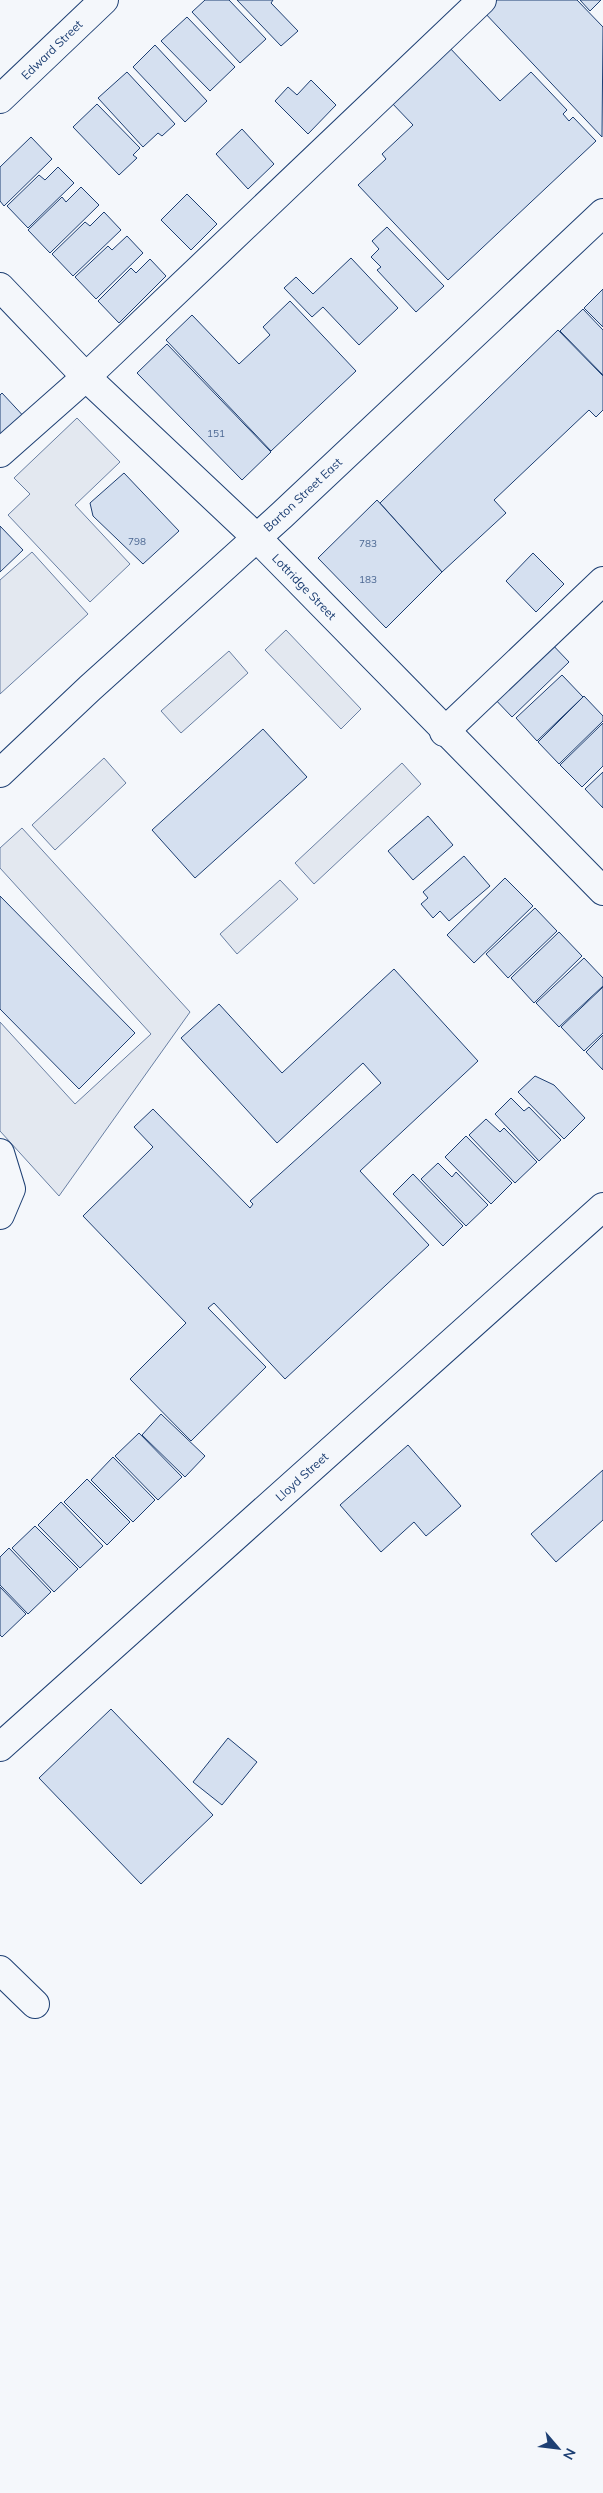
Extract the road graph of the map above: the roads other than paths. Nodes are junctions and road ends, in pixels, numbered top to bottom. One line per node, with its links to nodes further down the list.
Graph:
1 (104, 0): 3 (street, Edward Street)
2 (482, 0): 6 (street)
3 (0, 100)
4 (603, 213): 8 (street, Barton Street East)
5 (0, 287): 6 (street, Lottridge Street)
6 (86, 377): 7 (street); 8 (street, Lottridge Street)
7 (0, 453)
8 (256, 538): 10 (street, Lottridge Street); 11 (street, Barton Street East)
9 (603, 581): 10 (street)
10 (444, 732): 12 (street, Lottridge Street)
11 (0, 772)
12 (603, 892)
13 (0, 1153): 15 (street)
14 (603, 1207): 16 (street, Lloyd Street)
15 (0, 1215)
16 (0, 1747)
17 (0, 1970): 18 (street)
18 (35, 2004)

